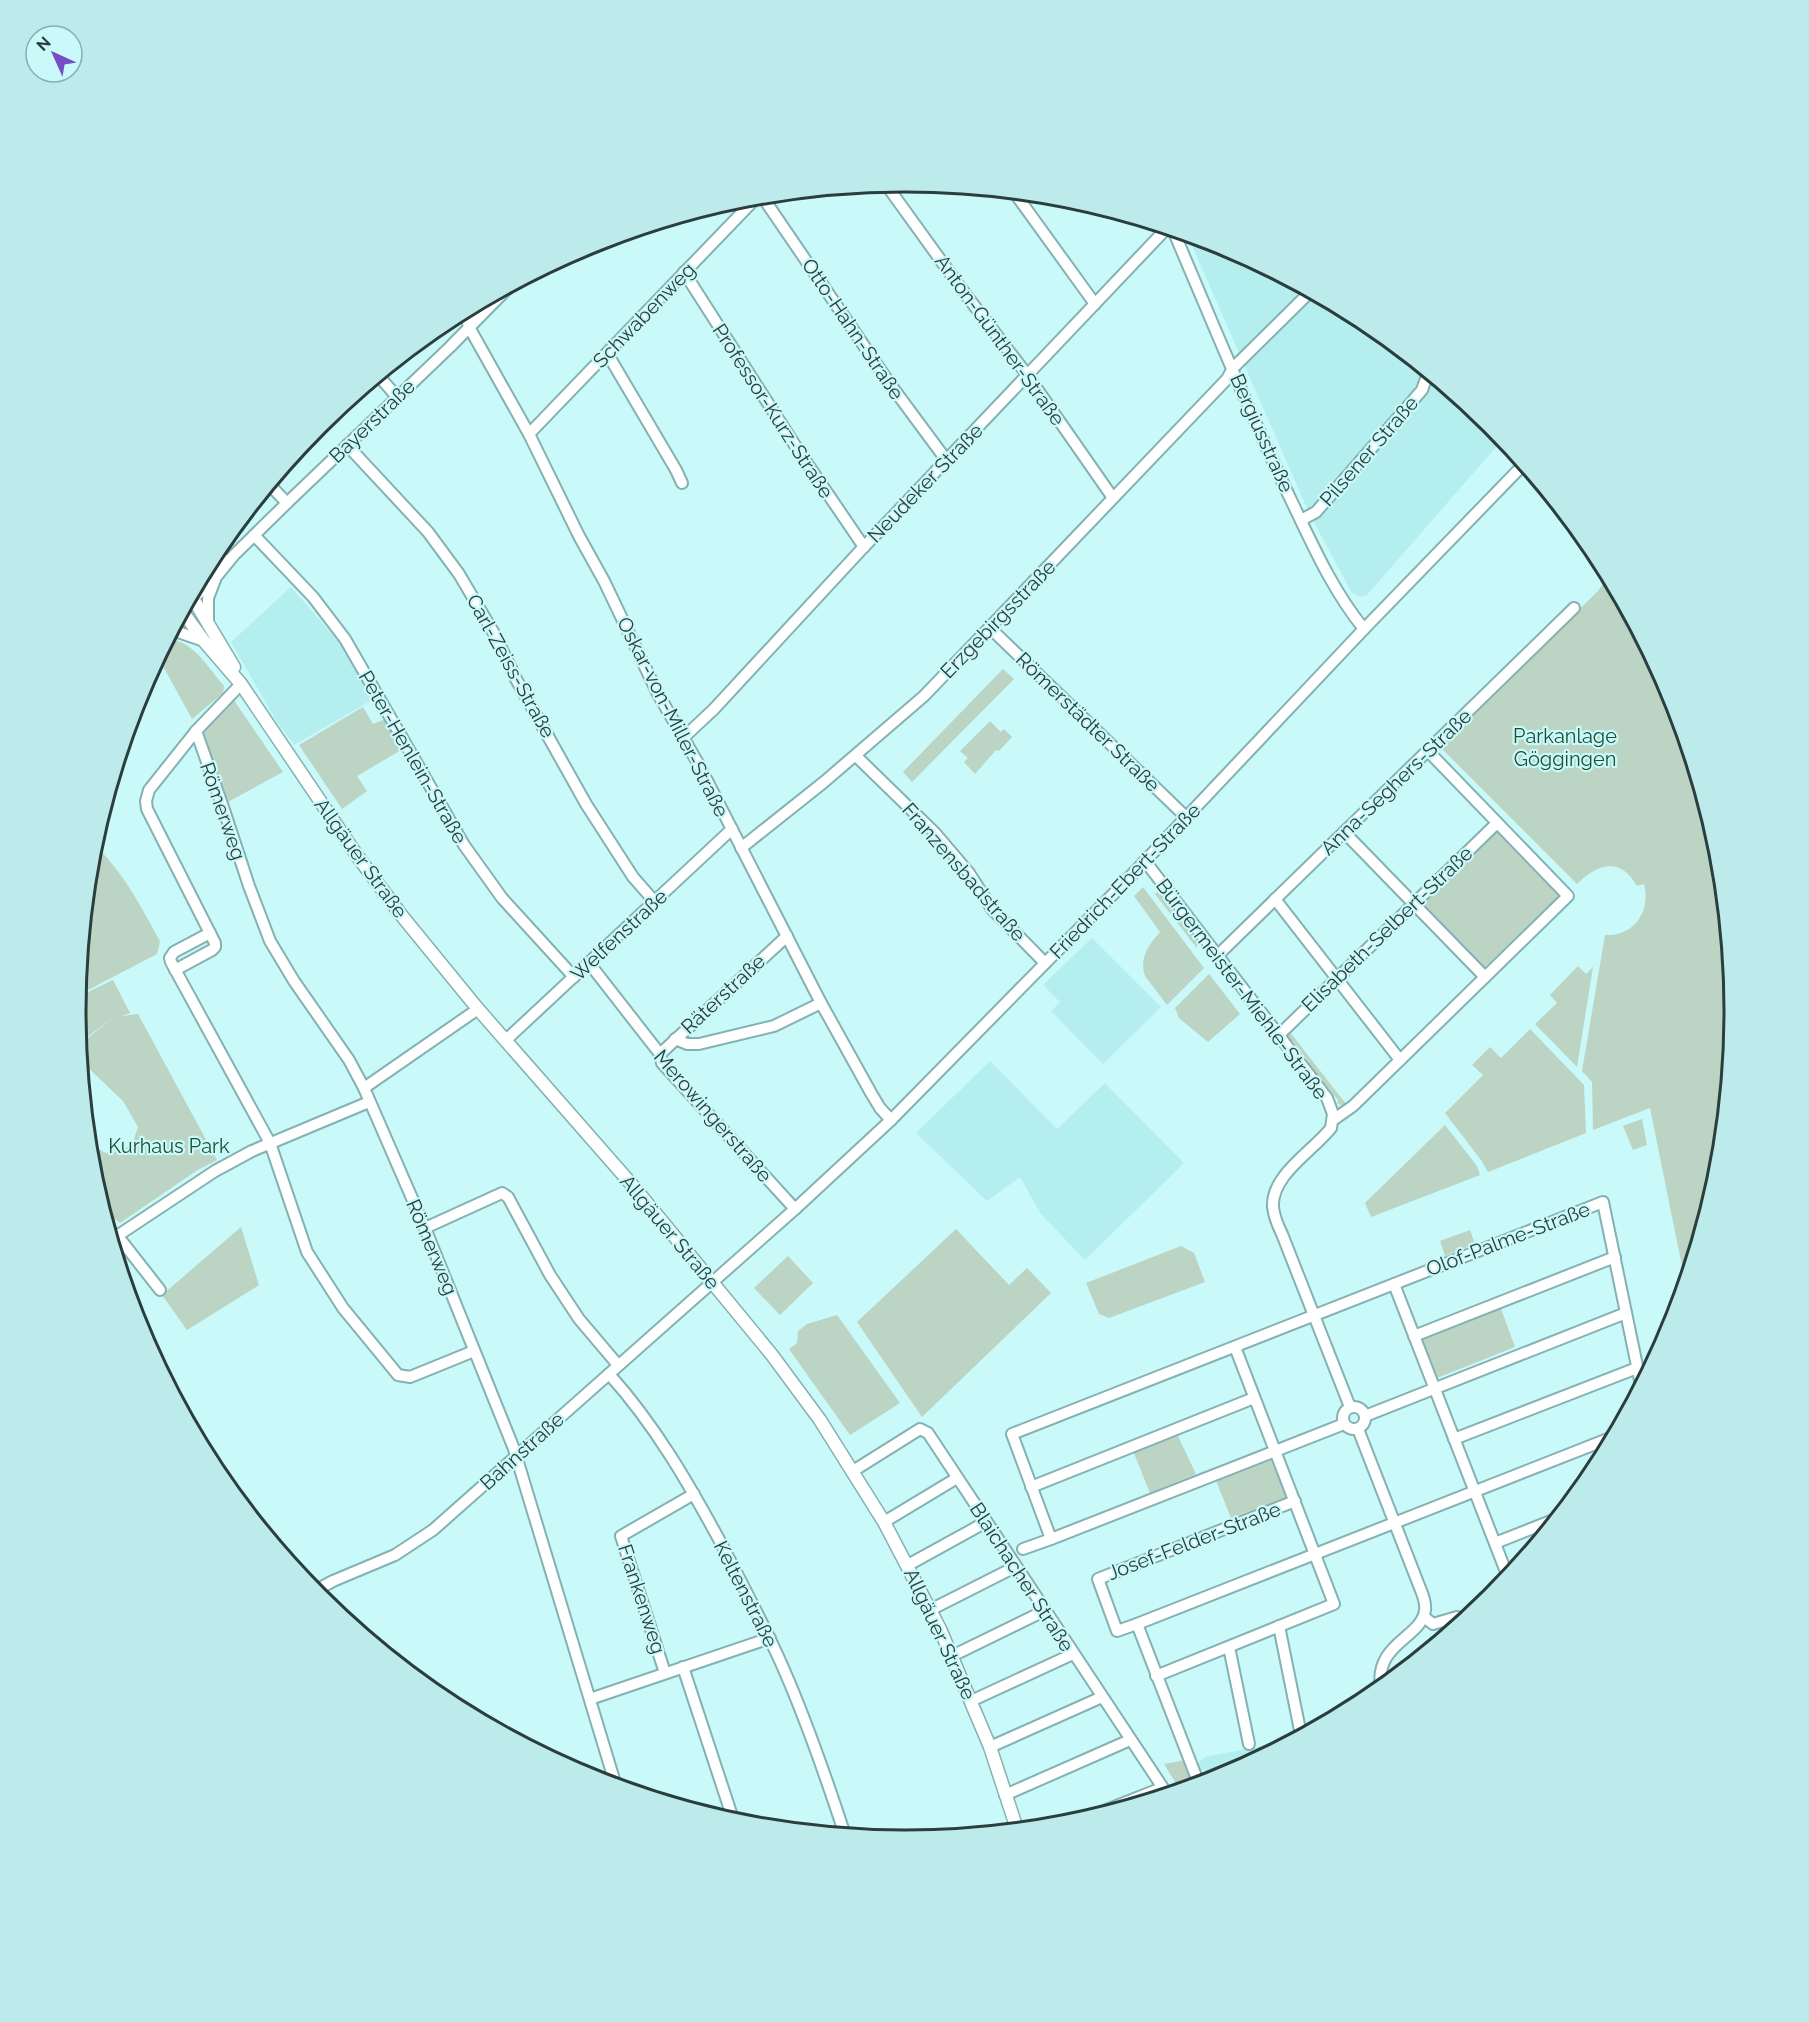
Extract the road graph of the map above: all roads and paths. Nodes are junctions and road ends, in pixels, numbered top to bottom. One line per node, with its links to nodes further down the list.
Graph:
1 (892, 192): 15 (street, Anton-Günther-Straße)
2 (1020, 201): 10 (street)
3 (766, 204): 21 (street, Otto-Hahn-Straße)
4 (749, 207): 7 (street, Schwabenweg)
5 (1162, 233): 10 (street, Neudeker Straße)
6 (1177, 238): 14 (street, Bergiusstraße)
7 (684, 272): 13 (street, Schwabenweg); 29 (street, Professor-Kurz-Straße)
8 (1304, 297): 14 (street)
9 (491, 304): 12 (street, Bayerstraße)
10 (1095, 304): 15 (street, Neudeker Straße)
11 (467, 319): 12 (street, Oskar-von-Miller-Straße)
12 (469, 327): 18 (street, Bayerstraße); 19 (street, Oskar-von-Miller-Straße)
13 (607, 353): 19 (street, Schwabenweg); 23 (street)
14 (1233, 368): 25 (street, Erzgebirgsstraße); 27 (street, Bergiusstraße)
15 (1028, 376): 21 (street, Neudeker Straße); 25 (street, Anton-Günther-Straße)
16 (1426, 379): 27 (street, Pilsener Straße)
17 (382, 380): 18 (street)
18 (397, 397): 20 (street, Bayerstraße)
19 (529, 434): 44 (street, Oskar-von-Miller-Straße)
20 (347, 445): 26 (street, Bayerstraße); 54 (street, Carl-Zeiss-Straße)
21 (947, 461): 29 (street, Neudeker Straße)
22 (1519, 470): 39 (street, Friedrich-Ebert-Straße)
23 (682, 483)
24 (274, 489): 26 (street)
25 (1113, 498): 38 (street, Erzgebirgsstraße)
26 (287, 503): 28 (street, Bayerstraße)
27 (1301, 520): 39 (street, Bergiusstraße)
28 (255, 535): 30 (street, Bayerstraße); 60 (street, Peter-Henlein-Straße)
29 (864, 547): 44 (street, Neudeker Straße)
30 (234, 555): 31 (street, Bayerstraße); 32 (street, Bayerstraße)
31 (219, 564)
32 (216, 577): 33 (street, Bayerstraße); 37 (street, Bayerstraße)
33 (204, 587)
34 (193, 604): 37 (main road, Allgäuer Straße)
35 (1574, 608): 45 (street, Anna-Seghers-Straße)
36 (187, 617): 41 (main road, Allgäuer Straße)
37 (208, 625): 42 (main road, Allgäuer Straße)
38 (990, 628): 46 (street, Erzgebirgsstraße); 47 (street, Römerstädter Straße)
39 (1364, 629): 47 (street, Friedrich-Ebert-Straße)
40 (179, 632): 41 (street)
41 (204, 641): 42 (main road, Allgäuer Straße)
42 (242, 684): 43 (street); 64 (main road, Allgäuer Straße)
43 (196, 731): 70 (street, Römerweg); 74 (street)
44 (683, 738): 49 (street, Oskar-von-Miller-Straße)
45 (1428, 751): 48 (street); 50 (street, Anna-Seghers-Straße)
46 (856, 756): 51 (street, Erzgebirgsstraße); 59 (street, Franzensbadstraße)
47 (1186, 817): 52 (street, Friedrich-Ebert-Straße)
48 (1497, 823): 55 (street, Elisabeth-Selbert-Straße); 61 (street)
49 (732, 829): 51 (street, Oskar-von-Miller-Straße); 54 (street, Welfenstraße)
50 (1344, 832): 53 (street, Anna-Seghers-Straße); 55 (street)
51 (741, 848): 56 (street, Oskar-von-Miller-Straße)
52 (1145, 861): 57 (street, Bürgermeister-Miehle-Straße); 59 (street, Friedrich-Ebert-Straße)
53 (1275, 899): 57 (street, Anna-Seghers-Straße); 62 (street)
54 (655, 902): 58 (street, Welfenstraße)
55 (1414, 904): 61 (street); 62 (street, Elisabeth-Selbert-Straße)
56 (787, 936): 63 (street, Oskar-von-Miller-Straße); 66 (street, Räterstraße)
57 (1217, 956): 65 (street, Bürgermeister-Miehle-Straße)
58 (589, 963): 60 (street, Welfenstraße); 68 (street, Merowingerstraße)
59 (1046, 963): 72 (street, Friedrich-Ebert-Straße)
60 (574, 977): 67 (street, Welfenstraße)
61 (1485, 977): 69 (street)
62 (1337, 978): 65 (street, Elisabeth-Selbert-Straße); 69 (street)
63 (821, 1003): 66 (street); 72 (street, Oskar-von-Miller-Straße)
64 (478, 1008): 67 (main road, Allgäuer Straße); 70 (street)
65 (1278, 1036): 73 (street, Bürgermeister-Miehle-Straße)
66 (675, 1039): 68 (street, Räterstraße)
67 (506, 1040): 80 (main road, Allgäuer Straße)
68 (660, 1054): 75 (street, Merowingerstraße)
69 (1400, 1060): 73 (street)
70 (364, 1088): 71 (street, Römerweg)
71 (369, 1102): 74 (street); 76 (street, Römerweg)
72 (891, 1120): 75 (street, Friedrich-Ebert-Straße)
73 (1333, 1120): 84 (street, Bürgermeister-Miehle-Straße)
74 (270, 1143): 77 (street); 87 (street)
75 (795, 1209): 80 (street, Friedrich-Ebert-Straße)
76 (425, 1228): 87 (street, Römerweg); 88 (street)
77 (117, 1235)
78 (119, 1243): 82 (street)
79 (1615, 1257): 81 (street, Olof-Palme-Straße); 83 (street, Olof-Palme-Straße); 85 (street)
80 (712, 1282): 88 (street, Bahnstraße); 102 (main road, Allgäuer Straße)
81 (1394, 1284): 84 (street, Olof-Palme-Straße); 85 (street)
82 (160, 1290)
83 (1626, 1313): 89 (street, Olof-Palme-Straße); 92 (street)
84 (1314, 1316): 86 (street, Olof-Palme-Straße); 94 (street, Bürgermeister-Miehle-Straße)
85 (1414, 1336): 92 (street)
86 (1235, 1347): 93 (street, Josef-Felder-Straße); 104 (street, Olof-Palme-Straße)
87 (474, 1351): 101 (street, Römerweg)
88 (618, 1365): 90 (street, Bahnstraße)
89 (1637, 1368): 91 (street, Olof-Palme-Straße); 98 (street)
90 (609, 1374): 101 (street, Bahnstraße); 106 (street, Keltenstraße)
91 (1638, 1374)
92 (1434, 1388): 95 (street); 98 (street)
93 (1254, 1398): 100 (street, Josef-Felder-Straße); 104 (street)
94 (1350, 1407): 95 (street); 96 (street)
95 (1365, 1416): 97 (street)
96 (1344, 1424): 97 (street); 100 (street)
97 (1358, 1429): 110 (street)
98 (1454, 1439): 105 (street)
99 (1601, 1442): 105 (street, Josef-Felder-Straße)
100 (1275, 1450): 107 (street, Josef-Felder-Straße); 112 (street)
101 (516, 1457): 119 (street, Bahnstraße); 135 (street, Römerweg)
102 (853, 1471): 103 (street, Blaichacher Straße); 108 (main road, Allgäuer Straße)
103 (957, 1478): 108 (street); 109 (street, Blaichacher Straße)
104 (1031, 1487): 112 (street)
105 (1474, 1491): 110 (street, Josef-Felder-Straße); 113 (street)
106 (694, 1494): 126 (street, Keltenstraße); 131 (street, Frankenweg)
107 (1295, 1502): 115 (street, Josef-Felder-Straße); 124 (street, Josef-Felder-Straße)
108 (884, 1522): 116 (main road, Allgäuer Straße)
109 (986, 1522): 116 (street); 117 (street, Blaichacher Straße)
110 (1395, 1522): 115 (street, Josef-Felder-Straße); 122 (street)
111 (1542, 1525): 113 (street)
112 (1051, 1539): 114 (street)
113 (1495, 1543): 118 (street)
114 (1023, 1549)
115 (1315, 1554): 124 (street, Josef-Felder-Straße); 125 (street, Josef-Felder-Straße)
116 (908, 1565): 120 (main road, Allgäuer Straße)
117 (1015, 1567): 120 (street); 121 (street, Blaichacher Straße)
118 (1504, 1568)
119 (322, 1587)
120 (930, 1610): 129 (main road, Allgäuer Straße)
121 (1044, 1611): 128 (street, Blaichacher Straße); 129 (street)
122 (1424, 1617): 123 (street); 133 (street)
123 (1455, 1618)
124 (1137, 1624): 132 (street)
125 (1279, 1626): 127 (street, Josef-Felder-Straße); 137 (street)
126 (770, 1638): 130 (street); 147 (street, Keltenstraße)
127 (1229, 1647): 132 (street, Josef-Felder-Straße); 139 (street)
128 (1072, 1654): 134 (street, Blaichacher Straße); 136 (street)
129 (952, 1656): 136 (main road, Allgäuer Straße)
130 (683, 1667): 131 (street); 145 (street)
131 (665, 1673): 135 (street)
132 (1156, 1676): 142 (street)
133 (1381, 1677)
134 (1102, 1697): 138 (street, Blaichacher Straße); 140 (street)
135 (590, 1699): 141 (street, Römerweg)
136 (971, 1701): 140 (main road, Allgäuer Straße)
137 (1300, 1728)
138 (1130, 1740): 143 (street, Blaichacher Straße); 144 (street)
139 (1249, 1744)
140 (990, 1747): 144 (main road, Allgäuer Straße)
141 (613, 1776)
142 (1196, 1776)
143 (1162, 1789)
144 (1005, 1795): 146 (main road, Allgäuer Straße)
145 (730, 1811)
146 (1015, 1822)
147 (842, 1827)

